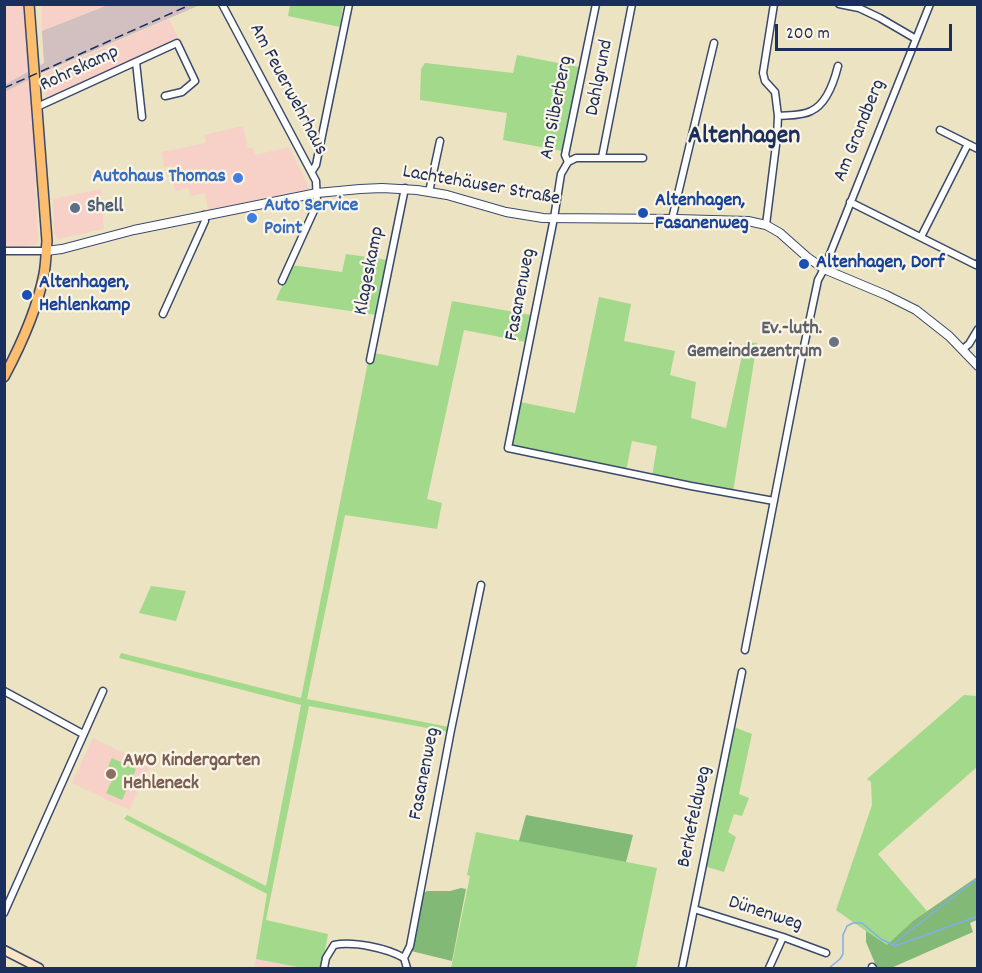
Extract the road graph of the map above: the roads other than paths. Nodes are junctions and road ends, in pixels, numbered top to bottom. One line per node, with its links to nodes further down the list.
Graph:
1 (29, 4): 14 (main road)
2 (222, 4): 24 (street, Am Feuerwehrhaus)
3 (349, 4): 24 (street)
4 (596, 4): 23 (street, Am Silberberg)
5 (632, 4): 21 (street, Dahlgrund)
6 (774, 4): 15 (street)
7 (839, 4): 9 (street)
8 (930, 4): 9 (street, Am Grandberg)
9 (916, 39): 28 (street, Am Grandberg)
10 (714, 43): 31 (street)
11 (136, 62): 13 (street, Rohrskamp); 14 (street, Rohrskamp); 16 (street, Rohrskamp)
12 (838, 66): 15 (street)
13 (165, 96)
14 (37, 107): 35 (main road)
15 (778, 116): 32 (street)
16 (142, 117)
17 (940, 130): 19 (street)
18 (440, 141): 26 (street)
19 (968, 144): 20 (street); 33 (street)
20 (978, 149)
21 (602, 157): 22 (street); 23 (street)
22 (643, 158)
23 (568, 162): 30 (street, Am Silberberg)
24 (312, 171): 27 (street, Am Feuerwehrhaus)
25 (405, 188): 26 (street, Lachtehäuser Straße); 27 (street, Lachtehäuser Straße); 42 (street, Klageskamp)
26 (429, 192): 30 (street, Lachtehäuser Straße)
27 (317, 193): 29 (street, Lachtehäuser Straße); 38 (street)
28 (850, 202): 33 (street); 37 (street, Am Grandberg)
29 (204, 215): 35 (street, Lachtehäuser Straße); 39 (street)
30 (554, 218): 31 (street, Lachtehäuser Straße); 45 (street, Fasanenweg)
31 (672, 219): 32 (street, Lachtehäuser Straße)
32 (766, 225): 37 (street, Lachtehäuser Straße)
33 (921, 237): 36 (street)
34 (4, 250): 35 (street)
35 (46, 251): 44 (main road)
36 (978, 263)
37 (824, 269): 41 (street, Lachtehäuser Straße); 45 (street)
38 (282, 281)
39 (163, 314)
40 (978, 329): 41 (street)
41 (963, 349): 43 (street, Lachtehäuser Straße)
42 (370, 360)
43 (978, 366)
44 (4, 377)
45 (774, 501): 47 (street)
46 (481, 585): 57 (street, Fasanenweg)
47 (745, 650)
48 (742, 672): 52 (street, Berkefeldweg)
49 (4, 691): 51 (street)
50 (103, 691): 51 (street)
51 (83, 734): 53 (street)
52 (694, 909): 54 (street, Dünenweg); 61 (street, Berkefeldweg)
53 (4, 913)
54 (783, 937): 56 (street, Dünenweg); 62 (street)
55 (4, 950): 58 (main road)
56 (826, 952)
57 (404, 958): 59 (street); 60 (street)
58 (39, 969)
59 (324, 969)
60 (407, 969)
61 (682, 969)
62 (769, 969)

